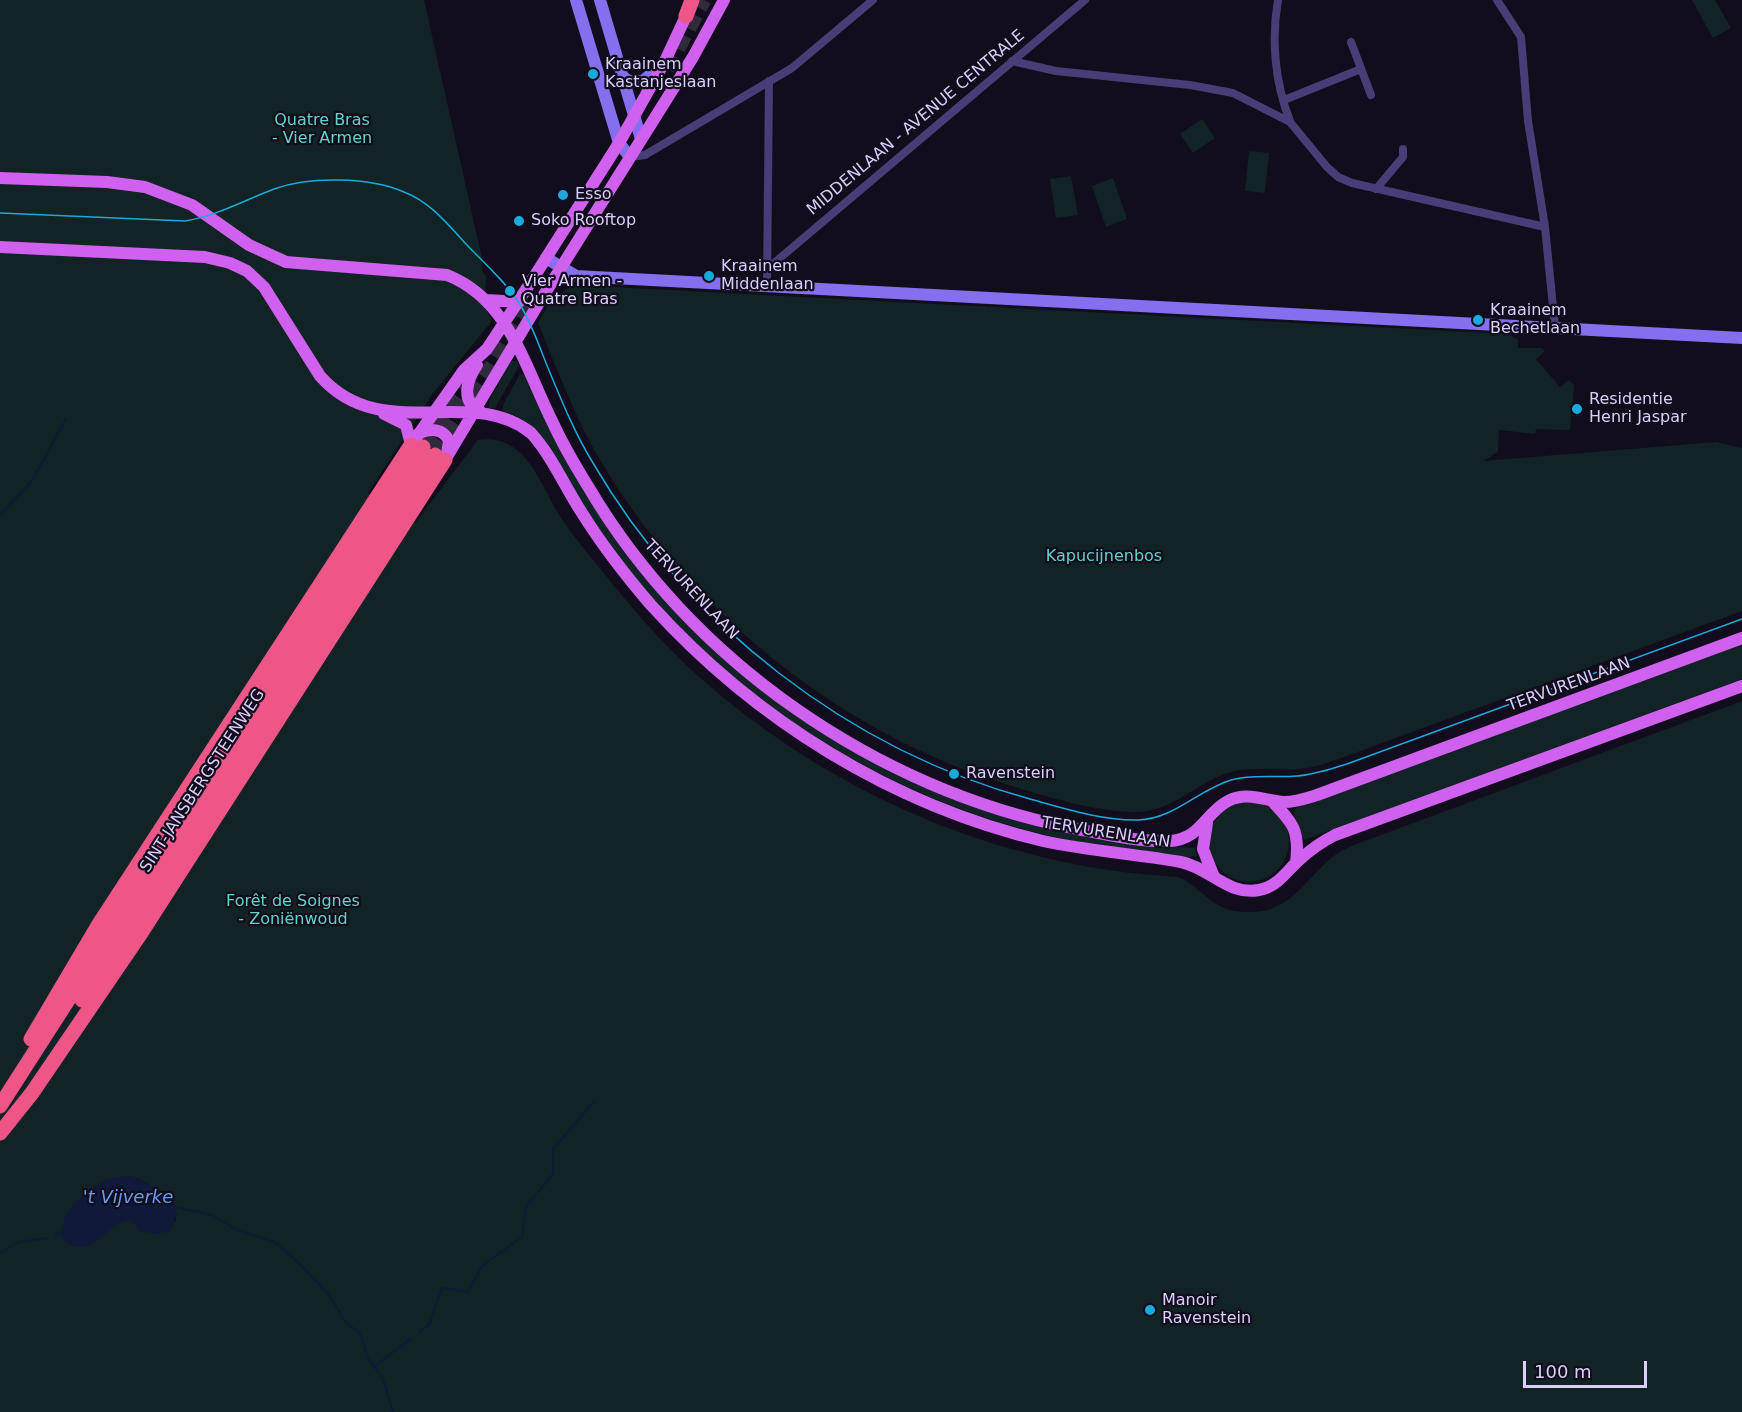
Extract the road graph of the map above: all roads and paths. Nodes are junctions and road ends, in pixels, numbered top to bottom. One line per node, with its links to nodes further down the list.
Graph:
1 (576, 0): 15 (street)
2 (600, 0): 12 (street)
3 (692, 0): 10 (highway)
4 (700, 0): 10 (street)
5 (873, 0): 18 (street)
6 (1085, 0): 14 (street, MIDDENLAAN - AVENUE CENTRALE)
7 (1278, 0): 20 (street)
8 (1497, 0): 29 (street)
9 (725, 1): 23 (main road)
10 (686, 16): 13 (main road)
11 (1351, 42): 16 (street)
12 (616, 55): 15 (street); 17 (street)
13 (665, 61): 17 (street); 21 (main road)
14 (1012, 61): 22 (street); 33 (street, MIDDENLAAN - AVENUE CENTRALE)
15 (595, 62): 24 (street)
16 (1361, 69): 19 (street); 20 (street)
17 (623, 77): 21 (street)
18 (769, 81): 26 (street); 33 (street)
19 (1371, 95)
20 (1284, 100): 22 (street)
21 (634, 117): 23 (street); 24 (main road)
22 (1290, 122): 28 (street)
23 (641, 139): 26 (main road)
24 (619, 143): 26 (street); 31 (main road)
25 (1402, 148): 28 (street)
26 (630, 157): 32 (main road)
27 (0, 178): 35 (main road, TERVURENLAAN)
28 (1376, 189): 29 (street)
29 (1545, 227): 38 (street)
30 (0, 247): 42 (main road)
31 (546, 258): 32 (street); 36 (main road)
32 (561, 267): 34 (street); 40 (main road)
33 (767, 269): 34 (street)
34 (767, 286): 38 (street)
35 (487, 300): 36 (main road); 37 (main road, TERVURENLAAN)
36 (519, 302): 37 (main road)
37 (504, 324): 40 (main road, TERVURENLAAN); 41 (main road)
38 (1555, 327): 39 (street)
39 (1742, 338)
40 (515, 342): 43 (main road); 49 (main road, TERVURENLAAN)
41 (487, 349): 43 (main road); 44 (main road)
42 (375, 411): 44 (main road); 45 (main road)
43 (472, 411): 44 (main road); 45 (main road); 51 (main road, TERVURENLAAN)
44 (431, 413): 45 (main road)
45 (426, 448): 52 (highway); 53 (highway, SINT-JANSBERGSTEENWEG); 54 (highway, SINT-JANSBERGSTEENWEG); 55 (highway)
46 (1742, 638): 48 (main road, TERVURENLAAN)
47 (1742, 686): 50 (main road, TERVURENLAAN)
48 (1270, 799): 49 (main road, TERVURENLAAN); 50 (main road)
49 (1207, 821): 51 (main road)
50 (1296, 863): 51 (main road, TERVURENLAAN)
51 (1214, 877)
52 (0, 1092)
53 (0, 1106)
54 (0, 1126)
55 (0, 1133)

